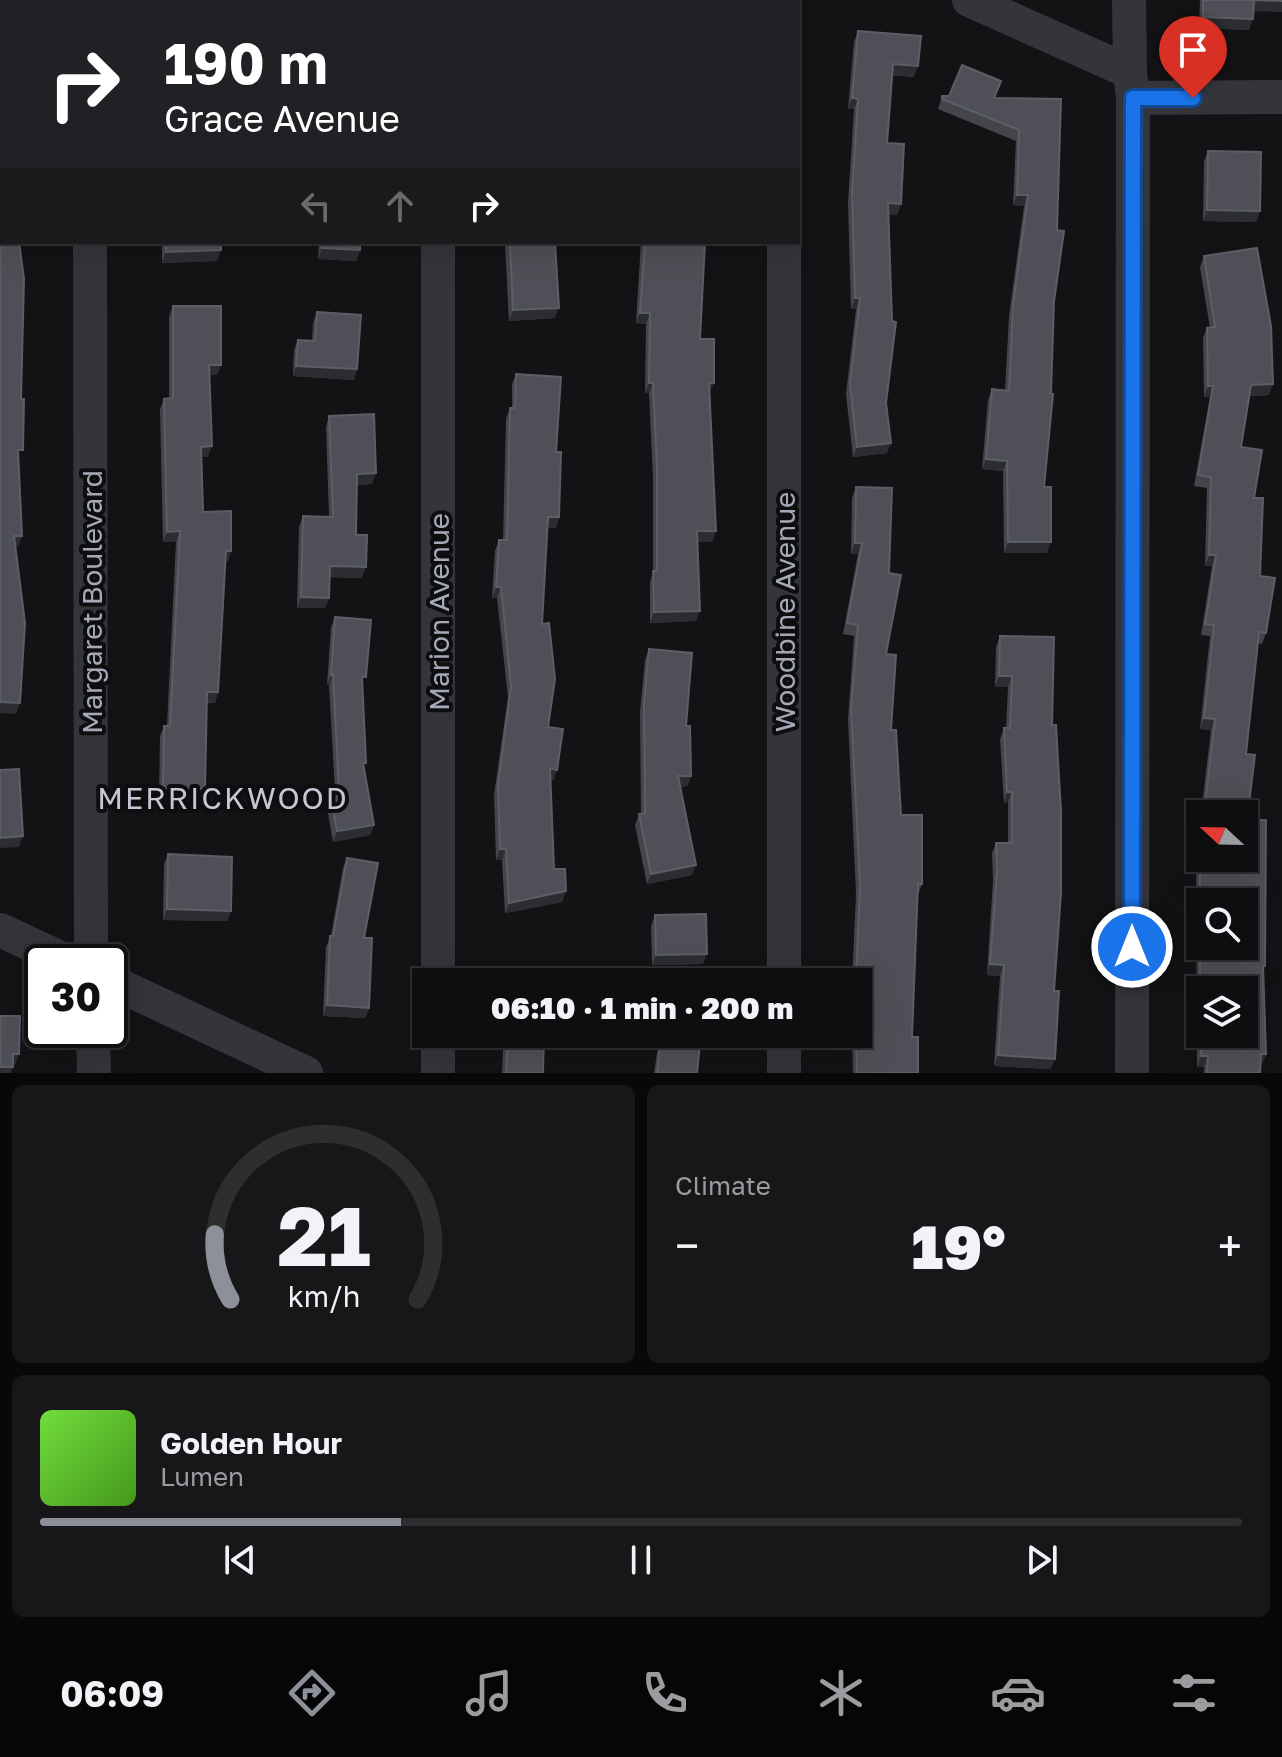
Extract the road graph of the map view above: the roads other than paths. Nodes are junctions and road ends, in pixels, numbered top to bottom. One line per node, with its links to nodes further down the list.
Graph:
1 (969, 0): 3 (street)
2 (1129, 0): 3 (street)
3 (1132, 85): 4 (street); 21 (street)
4 (1282, 97)
5 (90, 244): 10 (street, Margaret Boulevard)
6 (438, 244): 11 (street, Marion Avenue)
7 (784, 244): 12 (street, Woodbine Avenue)
8 (0, 930): 9 (street)
9 (30, 944)
10 (91, 944)
11 (438, 968)
12 (784, 968)
13 (128, 989): 18 (street)
14 (93, 1048): 17 (street)
15 (438, 1048): 19 (street)
16 (784, 1048): 20 (street)
17 (94, 1073)
18 (306, 1073)
19 (438, 1073)
20 (784, 1073)
21 (1132, 1073)

